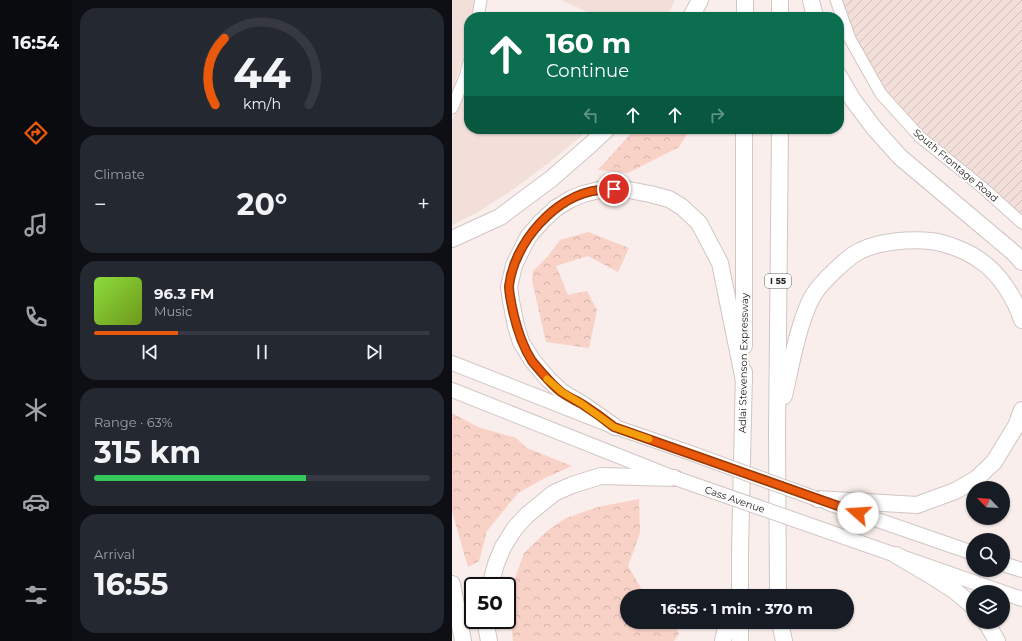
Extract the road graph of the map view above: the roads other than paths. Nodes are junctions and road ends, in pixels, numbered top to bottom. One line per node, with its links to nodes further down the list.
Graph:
1 (481, 0): 7 (street)
2 (700, 0): 8 (highway)
3 (745, 0): 9 (highway)
4 (780, 0): 10 (highway)
5 (811, 0): 11 (highway)
6 (836, 0): 12 (street, South Frontage Road)
7 (479, 12)
8 (694, 12)
9 (745, 12)
10 (780, 12)
11 (814, 12)
12 (840, 12)
13 (844, 22): 20 (street, South Frontage Road)
14 (464, 80): 16 (street)
15 (844, 85): 22 (highway)
16 (452, 108)
17 (602, 134): 21 (highway)
18 (744, 134): 25 (highway, Adlai Stevenson Expressway)
19 (780, 134): 29 (highway, I 55)
20 (1022, 223)
21 (452, 239)
22 (1022, 262)
23 (1022, 320): 29 (highway)
24 (452, 363): 28 (main road)
25 (744, 381): 28 (highway); 33 (highway, Adlai Stevenson Expressway)
26 (452, 390): 30 (main road, Cass Avenue)
27 (1022, 410): 31 (highway)
28 (614, 427): 31 (main road, bridge)
29 (777, 433): 41 (highway, I 55)
30 (675, 478): 34 (main road, Cass Avenue, bridge); 37 (highway)
31 (817, 499): 32 (main road)
32 (966, 551)
33 (740, 552): 39 (highway); 40 (highway, Adlai Stevenson Expressway)
34 (896, 555): 42 (main road, Cass Avenue); 43 (highway)
35 (1010, 566): 36 (main road)
36 (1022, 570)
37 (492, 577)
38 (452, 584): 50 (highway)
39 (733, 589)
40 (740, 589)
41 (778, 589)
42 (1022, 598)
43 (966, 600)
44 (487, 629): 51 (highway)
45 (726, 629): 52 (highway)
46 (740, 629): 53 (highway)
47 (778, 629): 54 (highway)
48 (781, 629): 55 (highway)
49 (990, 629): 56 (highway)
50 (463, 641)
51 (489, 641)
52 (723, 641)
53 (740, 641)
54 (777, 641)
55 (784, 641)
56 (997, 641)

